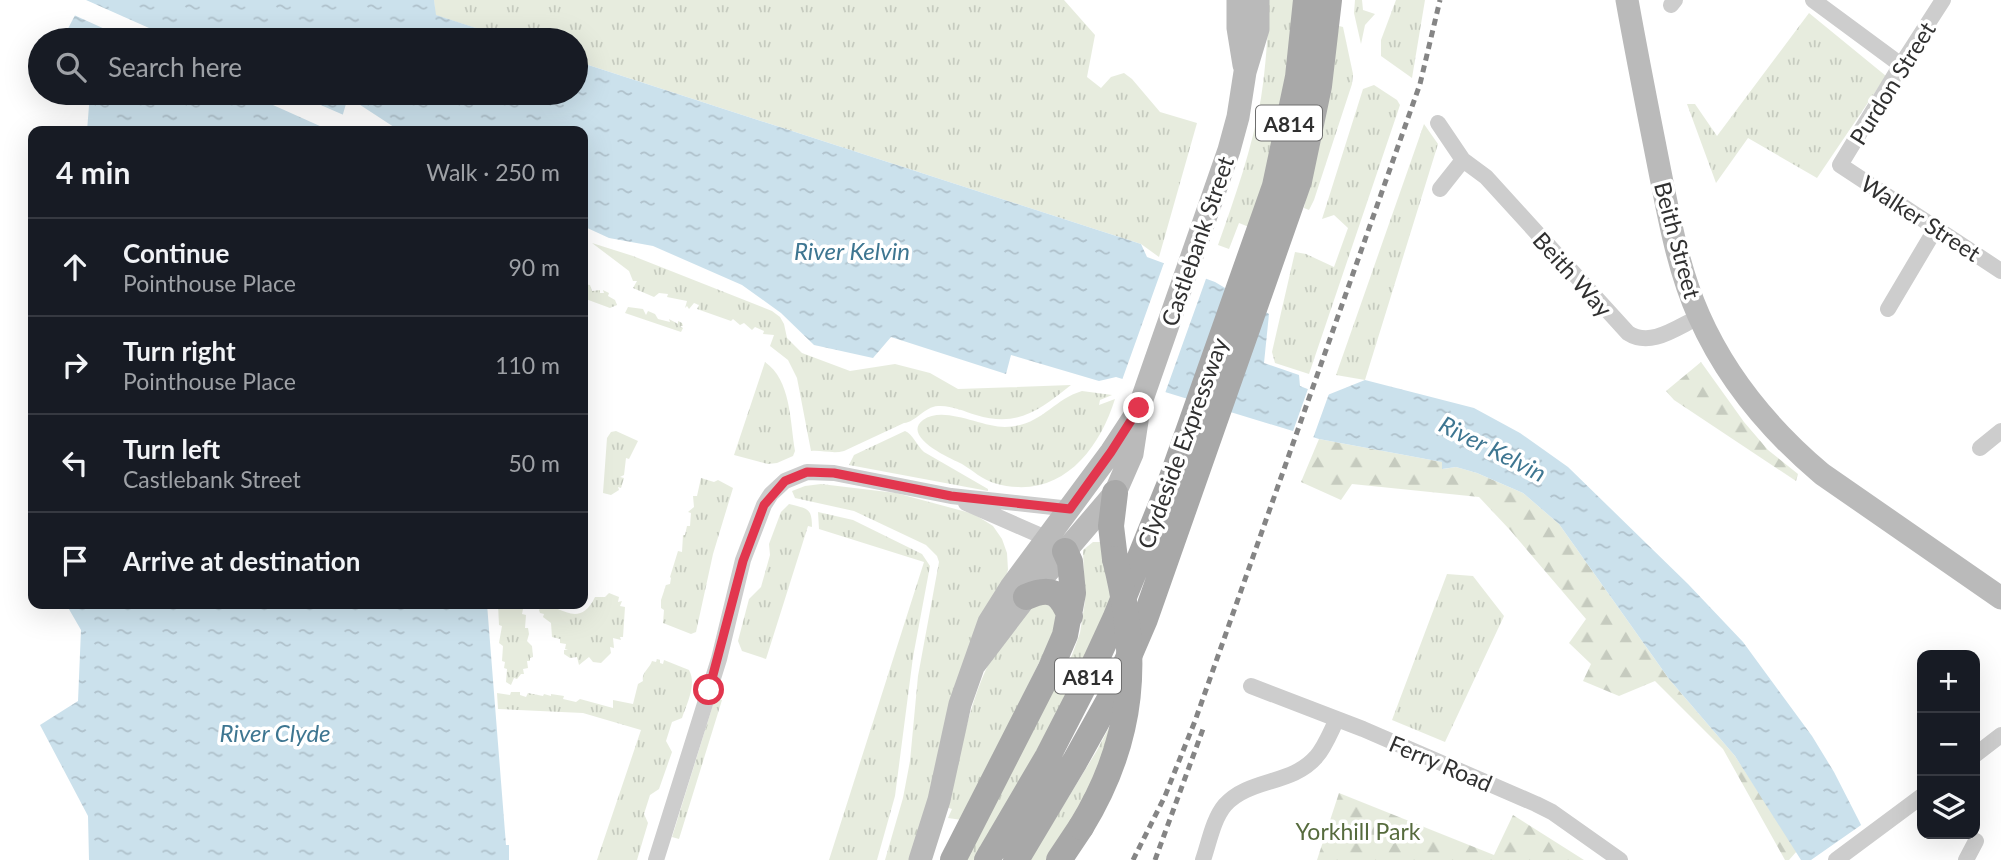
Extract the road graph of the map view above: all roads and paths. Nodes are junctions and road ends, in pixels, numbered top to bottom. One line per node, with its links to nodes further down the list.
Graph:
1 (1238, 0): 9 (main road, Castlebank Street)
2 (1258, 0): 9 (main road, Castlebank Street)
3 (1306, 0): 21 (main road, Clydeside Expressway / A814)
4 (1329, 0): 21 (main road, Clydeside Expressway / A814)
5 (1628, 0): 17 (main road, Beith Street)
6 (1813, 0): 8 (street)
7 (1943, 0): 8 (street, Purdon Street)
8 (1901, 65): 12 (street, Purdon Street)
9 (1245, 72): 18 (main road, Castlebank Street)
10 (1438, 123): 11 (street, Beith Way)
11 (1463, 160): 13 (street); 17 (street, Beith Way)
12 (1840, 165): 14 (street, Walker Street)
13 (1440, 189)
14 (1936, 228): 15 (street, Walker Street); 16 (street)
15 (2001, 271)
16 (1888, 309)
17 (1699, 317): 27 (main road, Beith Street)
18 (1139, 408): 22 (main road, Castlebank Street); 24 (main road, Castlebank Street)
19 (2001, 431): 20 (street)
20 (1980, 448)
21 (1180, 487): 40 (main road, Clydeside Expressway / A814); 41 (main road, Clydeside Expressway / A814)
22 (1115, 493): 24 (main road, A814)
23 (951, 496): 24 (street); 25 (street); 37 (street)
24 (1098, 530): 25 (main road, Castlebank Street); 42 (main road, A814, bridge)
25 (1056, 544): 26 (main road); 28 (main road, A814); 29 (main road)
26 (1026, 597): 28 (main road); 29 (main road)
27 (2001, 598)
28 (1070, 616): 39 (main road, A814)
29 (975, 664): 38 (main road)
30 (1251, 686): 31 (street, Ferry Road)
31 (1338, 719): 43 (street); 44 (street, Ferry Road)
32 (2001, 735): 33 (street)
33 (1980, 751)
34 (1917, 800): 45 (street)
35 (1976, 841): 36 (street)
36 (1969, 859)
37 (656, 860)
38 (920, 860)
39 (953, 860)
40 (987, 860)
41 (1016, 860)
42 (1059, 860)
43 (1203, 860)
44 (1620, 860)
45 (1836, 860)

